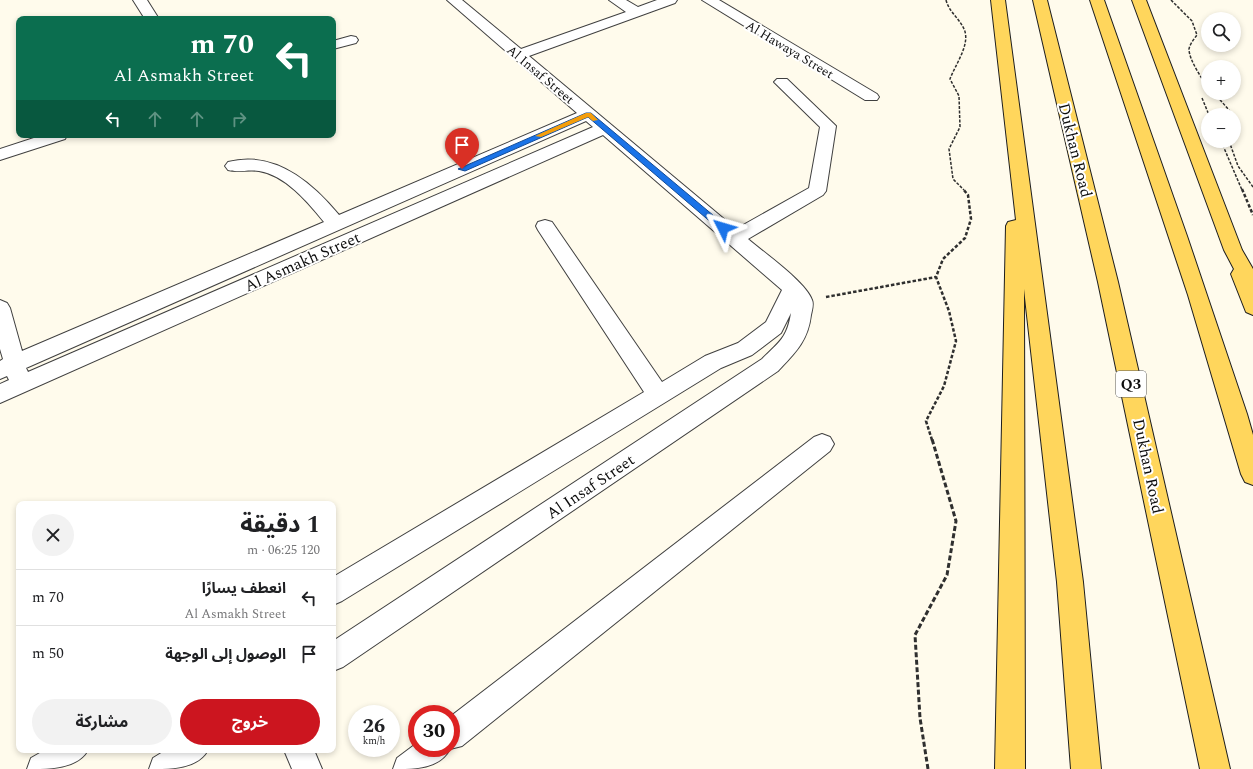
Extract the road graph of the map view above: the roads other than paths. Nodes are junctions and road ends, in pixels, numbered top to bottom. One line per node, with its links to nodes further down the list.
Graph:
1 (140, 0): 11 (street)
2 (454, 0): 14 (street, Al Insaf Street)
3 (616, 0): 10 (street)
4 (670, 0): 10 (street)
5 (708, 0): 16 (street, Al Hawaya Street)
6 (998, 0): 20 (main road)
7 (1040, 0): 50 (main road, Dukhan Road / Q3)
8 (1097, 0): 36 (main road)
9 (1139, 0): 26 (main road)
10 (636, 12): 14 (street)
11 (150, 16)
12 (352, 40): 13 (street)
13 (336, 44)
14 (519, 55): 17 (street, Al Insaf Street)
15 (782, 82): 25 (street)
16 (871, 97)
17 (588, 114): 18 (street, Al Insaf Street); 23 (street, Al Asmakh Street)
18 (605, 128): 25 (street, Al Insaf Street); 32 (street, Al Asmakh Street)
19 (50, 138): 21 (street)
20 (1017, 149): 48 (main road); 49 (main road)
21 (0, 154)
22 (234, 166): 23 (street)
23 (336, 224): 31 (street, Al Asmakh Street)
24 (545, 226): 34 (street)
25 (735, 238): 28 (street, Al Insaf Street)
26 (1233, 250): 27 (main road); 29 (main road)
27 (1253, 287)
28 (798, 294): 34 (street); 38 (street, Al Insaf Street)
29 (1253, 307)
30 (0, 308): 31 (street)
31 (7, 367): 32 (street)
32 (21, 385): 33 (street, Al Asmakh Street)
33 (0, 394)
34 (658, 395): 37 (street)
35 (822, 444): 39 (street)
36 (1253, 474)
37 (336, 590)
38 (336, 655)
39 (460, 728)
40 (68, 753): 44 (street)
41 (188, 753): 45 (street)
42 (299, 753): 46 (street)
43 (423, 757): 47 (street)
44 (42, 769)
45 (164, 769)
46 (307, 769)
47 (408, 769)
48 (1010, 769)
49 (1086, 769)
50 (1216, 769)

